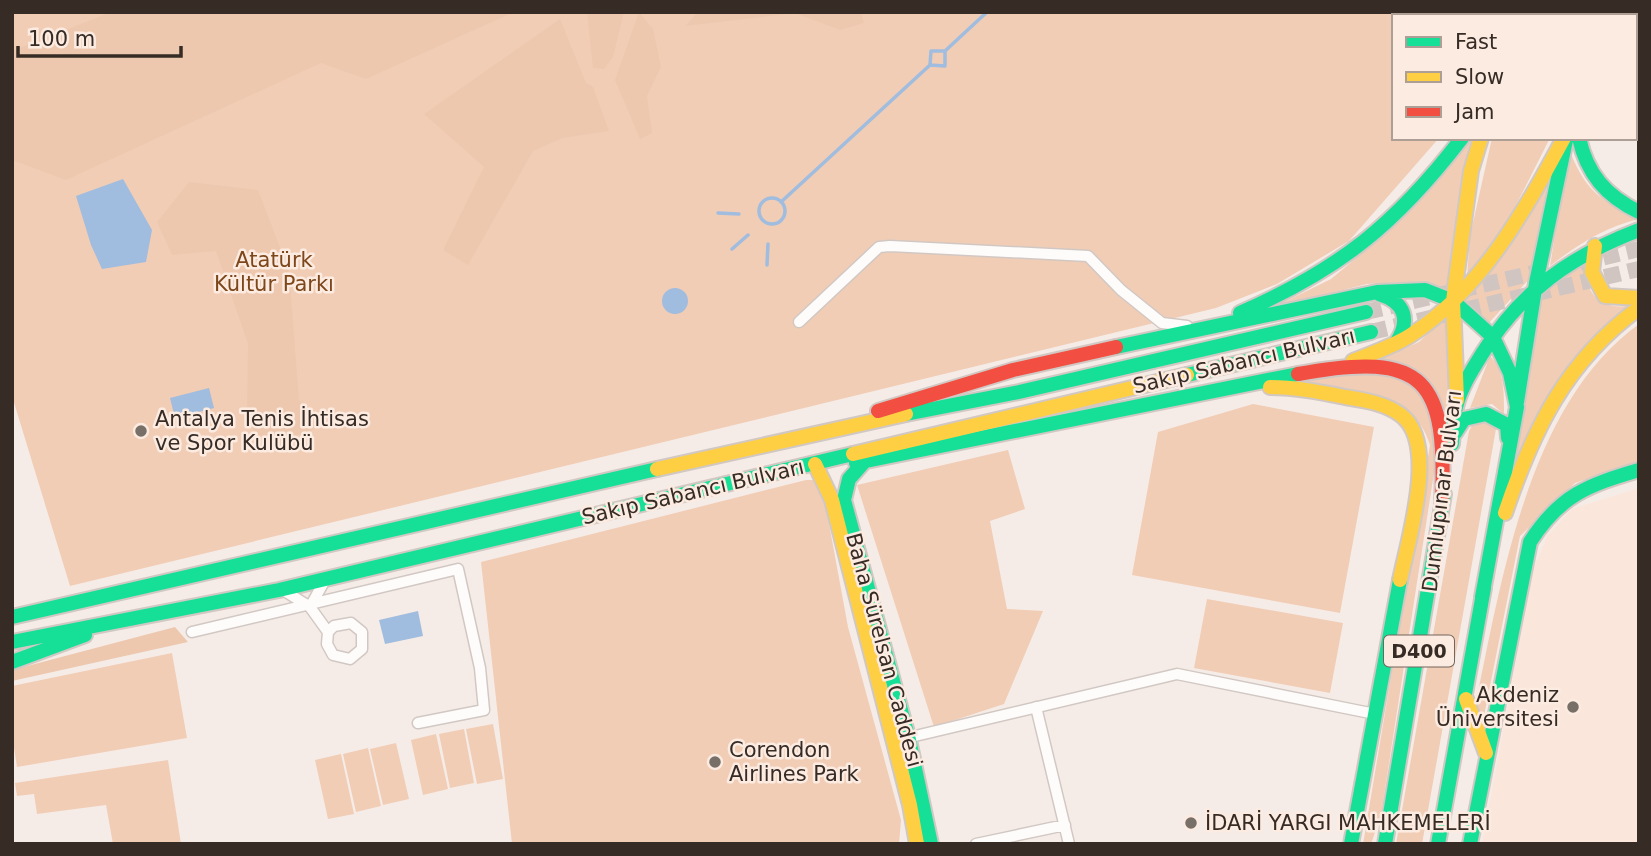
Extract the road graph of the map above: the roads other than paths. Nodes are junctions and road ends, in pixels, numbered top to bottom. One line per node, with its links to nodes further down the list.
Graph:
1 (1460, 140): 16 (main road)
2 (1480, 140): 12 (main road, Dumlupınar Bulvarı / D400)
3 (1564, 140): 12 (main road)
4 (1565, 140): 9 (main road)
5 (1579, 140): 6 (main road)
6 (1639, 212)
7 (1639, 230): 8 (main road)
8 (1595, 246): 9 (main road); 11 (main road)
9 (1536, 283): 18 (main road); 23 (main road)
10 (1372, 293): 12 (main road); 16 (main road); 19 (main road)
11 (1639, 298)
12 (1453, 301): 18 (main road); 19 (main road); 22 (main road, Dumlupınar Bulvarı / D400)
13 (1639, 307): 34 (main road)
14 (1366, 312): 24 (main road)
15 (799, 322): 16 (street)
16 (1205, 328): 24 (main road)
17 (1371, 332): 28 (main road, Sakıp Sabancı Bulvarı)
18 (1493, 337): 22 (main road); 23 (main road)
19 (1396, 343): 20 (main road)
20 (1337, 366): 21 (main road); 30 (main road)
21 (1222, 389): 27 (main road); 47 (main road)
22 (1457, 402): 25 (main road, Dumlupınar Bulvarı / D400)
23 (1517, 407): 26 (main road)
24 (816, 432): 33 (main road, Sakıp Sabancı Bulvarı)
25 (1453, 440): 26 (main road); 30 (main road, Dumlupınar Bulvarı / D400)
26 (1508, 451): 34 (main road)
27 (864, 462): 28 (main road); 49 (main road, Baha Sürelsan Caddesi)
28 (815, 464): 31 (main road, Sakıp Sabancı Bulvarı); 50 (main road)
29 (1639, 470): 51 (main road)
30 (1442, 504): 52 (main road, Dumlupınar Bulvarı / D400)
31 (325, 579): 32 (main road, Sakıp Sabancı Bulvarı); 35 (street)
32 (281, 589): 35 (street); 37 (main road, Sakıp Sabancı Bulvarı)
33 (109, 593): 36 (main road); 38 (main road, Sakıp Sabancı Bulvarı)
34 (1482, 597): 45 (main road)
35 (310, 607): 40 (street); 41 (street); 48 (street)
36 (12, 611)
37 (150, 614): 39 (main road); 42 (main road, Sakıp Sabancı Bulvarı)
38 (12, 617)
39 (100, 629): 43 (main road); 44 (main road)
40 (192, 632)
41 (328, 632)
42 (12, 642)
43 (12, 652)
44 (12, 662)
45 (1465, 697): 51 (main road); 54 (main road)
46 (1036, 707): 47 (street); 49 (street); 53 (street)
47 (1375, 714): 59 (main road)
48 (418, 723)
49 (909, 740): 50 (street); 56 (main road, Baha Sürelsan Caddesi)
50 (894, 741): 55 (main road)
51 (1486, 756): 62 (main road)
52 (1394, 797): 60 (main road); 61 (main road, Dumlupınar Bulvarı / D400)
53 (1065, 825): 57 (street); 58 (street)
54 (1440, 839)
55 (917, 844)
56 (931, 844)
57 (976, 844)
58 (1069, 844)
59 (1351, 844)
60 (1376, 844)
61 (1385, 844)
62 (1470, 844)

